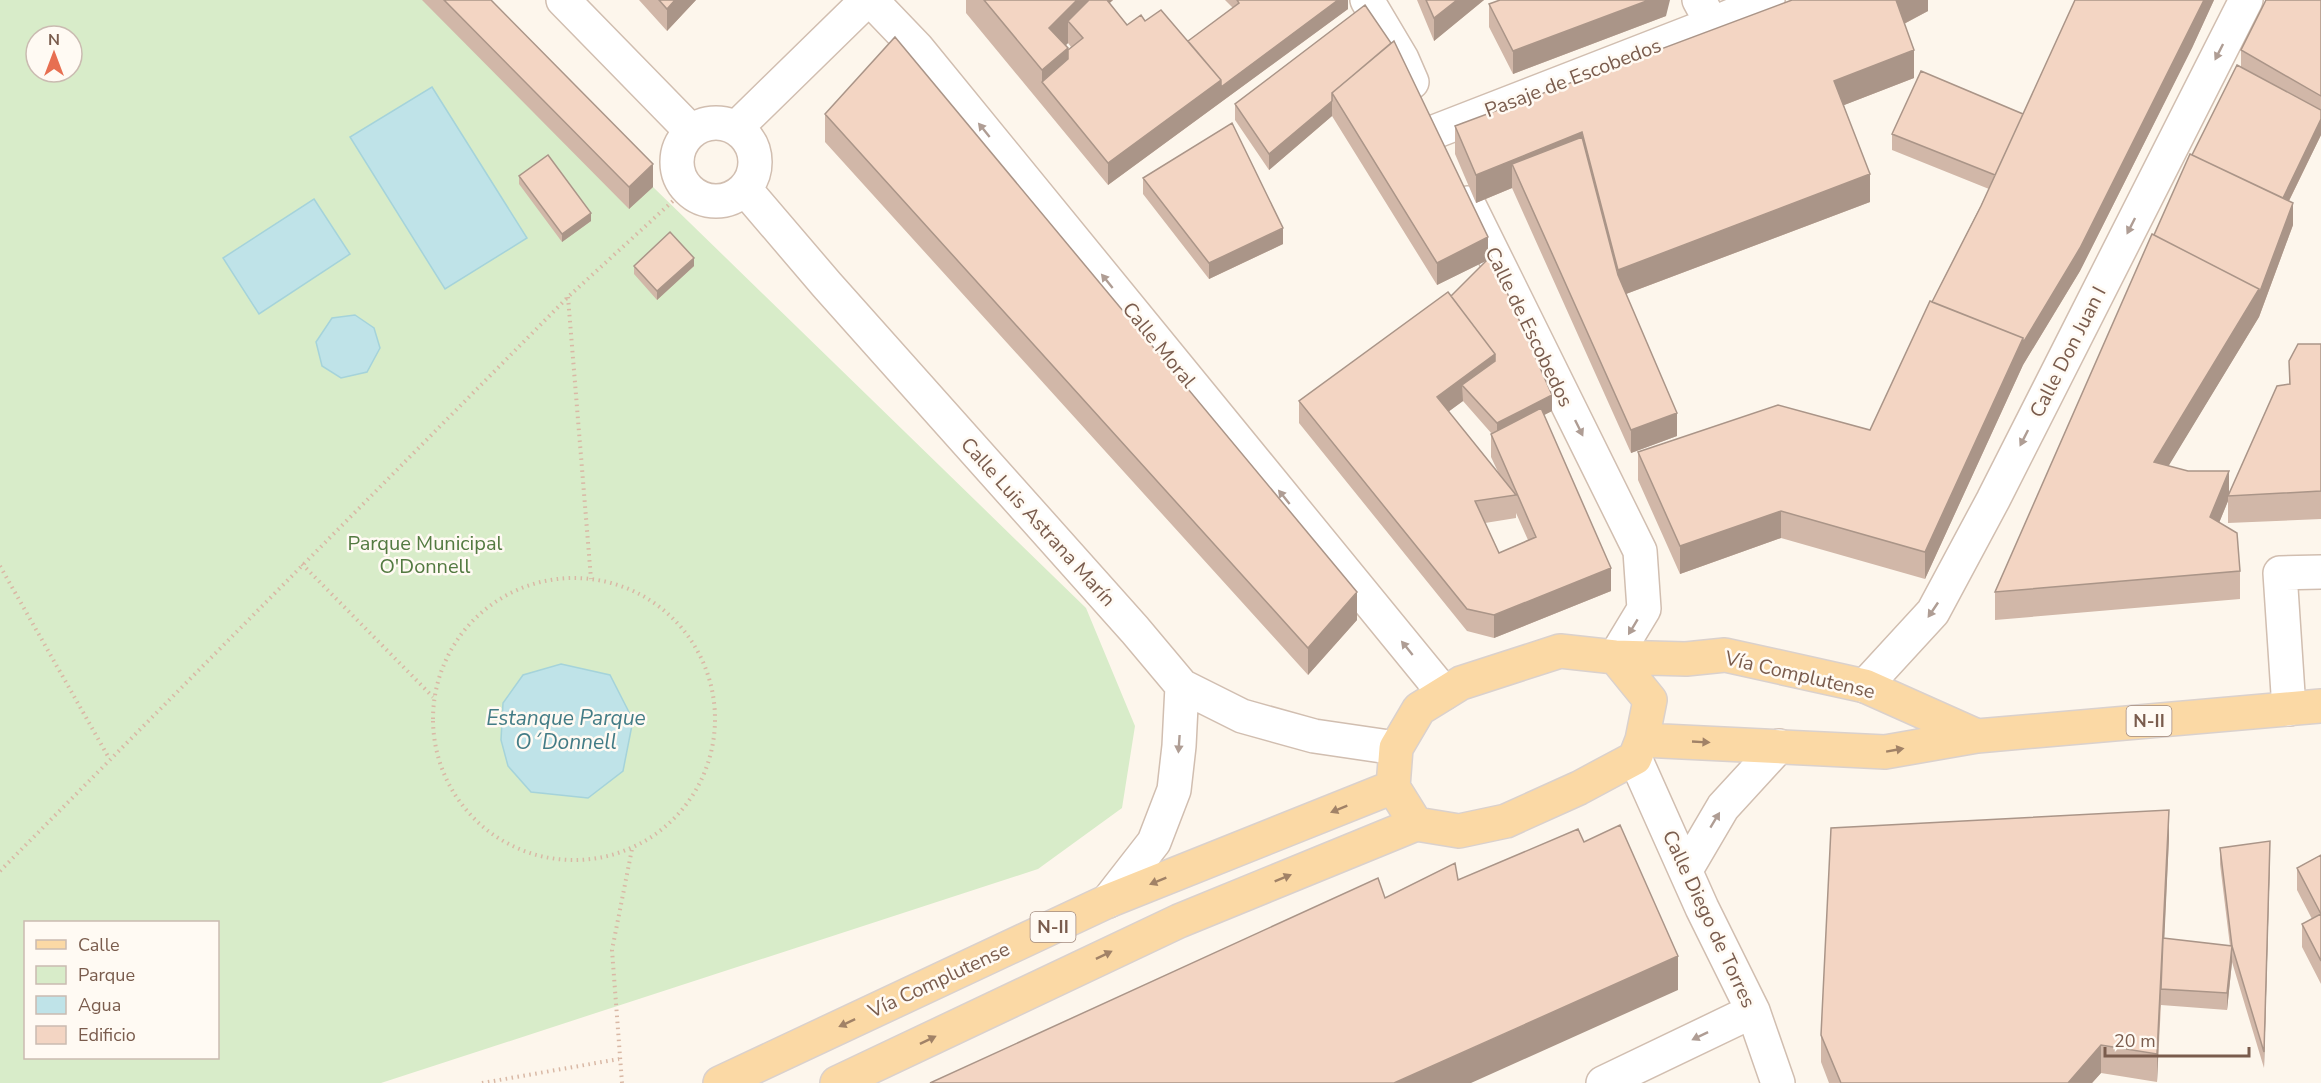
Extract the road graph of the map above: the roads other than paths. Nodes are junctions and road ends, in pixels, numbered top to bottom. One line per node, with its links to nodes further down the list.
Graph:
1 (563, 0): 9 (street)
2 (867, 0): 8 (street)
3 (871, 0): 16 (street, Calle Moral, one-way to 3)
4 (1367, 0): 10 (street, Calle de Escobedos)
5 (1768, 0): 7 (street, Pasaje de Escobedos)
6 (2246, 0): 15 (street, Calle Don Juan I, one-way to 15)
7 (1705, 12): 10 (street, Pasaje de Escobedos)
8 (736, 128): 9 (street); 11 (street)
9 (691, 131): 11 (street)
10 (1434, 132): 13 (street, Calle de Escobedos, one-way to 13)
11 (745, 189): 14 (street, Calle Luis Astrana Marín)
12 (2321, 572): 18 (street)
13 (1615, 657): 15 (main road, Vía Complutense / N-II); 16 (main road, Vía Complutense); 22 (main road)
14 (1182, 686): 21 (street, Calle Luis Astrana Marín); 26 (street, one-way to 26)
15 (1865, 686): 19 (main road, Vía Complutense / N-II)
16 (1444, 693): 21 (main road, Vía Complutense)
17 (2321, 706): 18 (main road, Vía Complutense / N-II)
18 (2289, 709): 19 (main road, Vía Complutense / N-II)
19 (1977, 736): 20 (main road, Vía Complutense / N-II, one-way to 19)
20 (1779, 746): 22 (main road, Vía Complutense / N-II, one-way to 20); 25 (street, one-way to 20)
21 (1396, 748): 23 (main road)
22 (1639, 749): 24 (main road); 25 (street, Calle Diego de Torres)
23 (1393, 787): 24 (main road); 26 (main road, Vía Complutense / N-II, one-way to 26)
24 (1416, 824): 30 (main road, N-II, one-way to 24)
25 (1686, 870): 27 (street, Calle Diego de Torres)
26 (1108, 901): 29 (main road, Vía Complutense / N-II, one-way to 29)
27 (1753, 1011): 28 (street, Calle Diego de Torres); 31 (street, one-way to 31)
28 (1771, 1080)
29 (720, 1083)
30 (837, 1083)
31 (1603, 1083)

